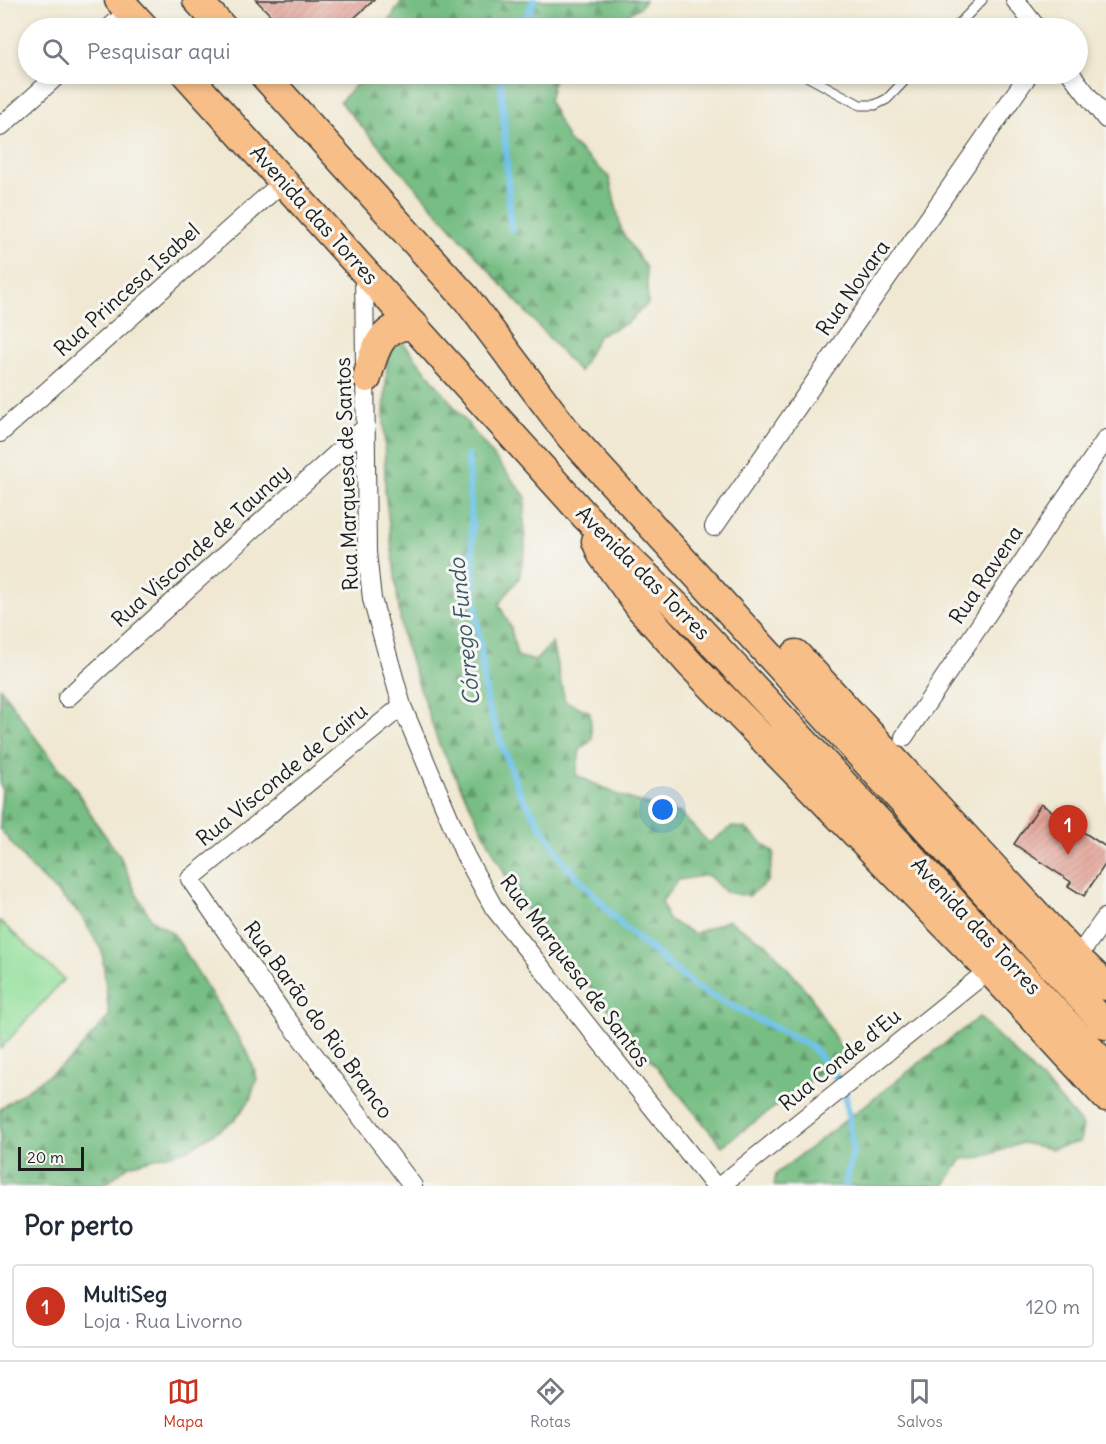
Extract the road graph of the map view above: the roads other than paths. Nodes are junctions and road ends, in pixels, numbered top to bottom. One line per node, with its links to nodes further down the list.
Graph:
1 (197, 0): 4 (main road)
2 (982, 0): 5 (lane)
3 (1015, 0): 6 (street)
4 (214, 18)
5 (965, 18)
6 (1029, 18)
7 (48, 84): 15 (street)
8 (195, 84): 16 (main road, Avenida das Torres)
9 (272, 84): 18 (main road, Avenida das Torres)
10 (821, 84): 11 (lane)
11 (901, 84)
12 (1022, 84): 25 (street, Rua Novara)
13 (1079, 84): 14 (street)
14 (1106, 119)
15 (0, 127)
16 (284, 181): 17 (main road, Avenida das Torres); 22 (street, Rua Princesa Isabel)
17 (364, 270): 19 (main road, Avenida das Torres); 20 (street, Rua Marquesa de Santos)
18 (466, 298): 31 (main road); 34 (main road, Avenida das Torres)
19 (415, 326): 20 (main road); 24 (main road, Avenida das Torres)
20 (367, 378): 21 (street, Rua Marquesa de Santos)
21 (366, 427): 26 (street, Rua Visconde de Taunay); 27 (street, Rua Marquesa de Santos)
22 (0, 433)
23 (1106, 439): 28 (street, Rua Ravena)
24 (586, 517): 32 (main road); 35 (main road, Avenida das Torres)
25 (714, 527)
26 (67, 698)
27 (402, 706): 29 (street, Rua Visconde de Cairu); 38 (street, Rua Marquesa de Santos)
28 (904, 737)
29 (190, 879): 37 (street, Rua Barão do Rio Branco)
30 (1106, 917): 31 (street)
31 (1077, 958): 33 (main road)
32 (989, 970): 36 (main road); 39 (street, Rua Conde d'Eu)
33 (1106, 986)
34 (1106, 1025)
35 (1106, 1066)
36 (1106, 1098)
37 (413, 1186)
38 (715, 1186)
39 (720, 1186)

